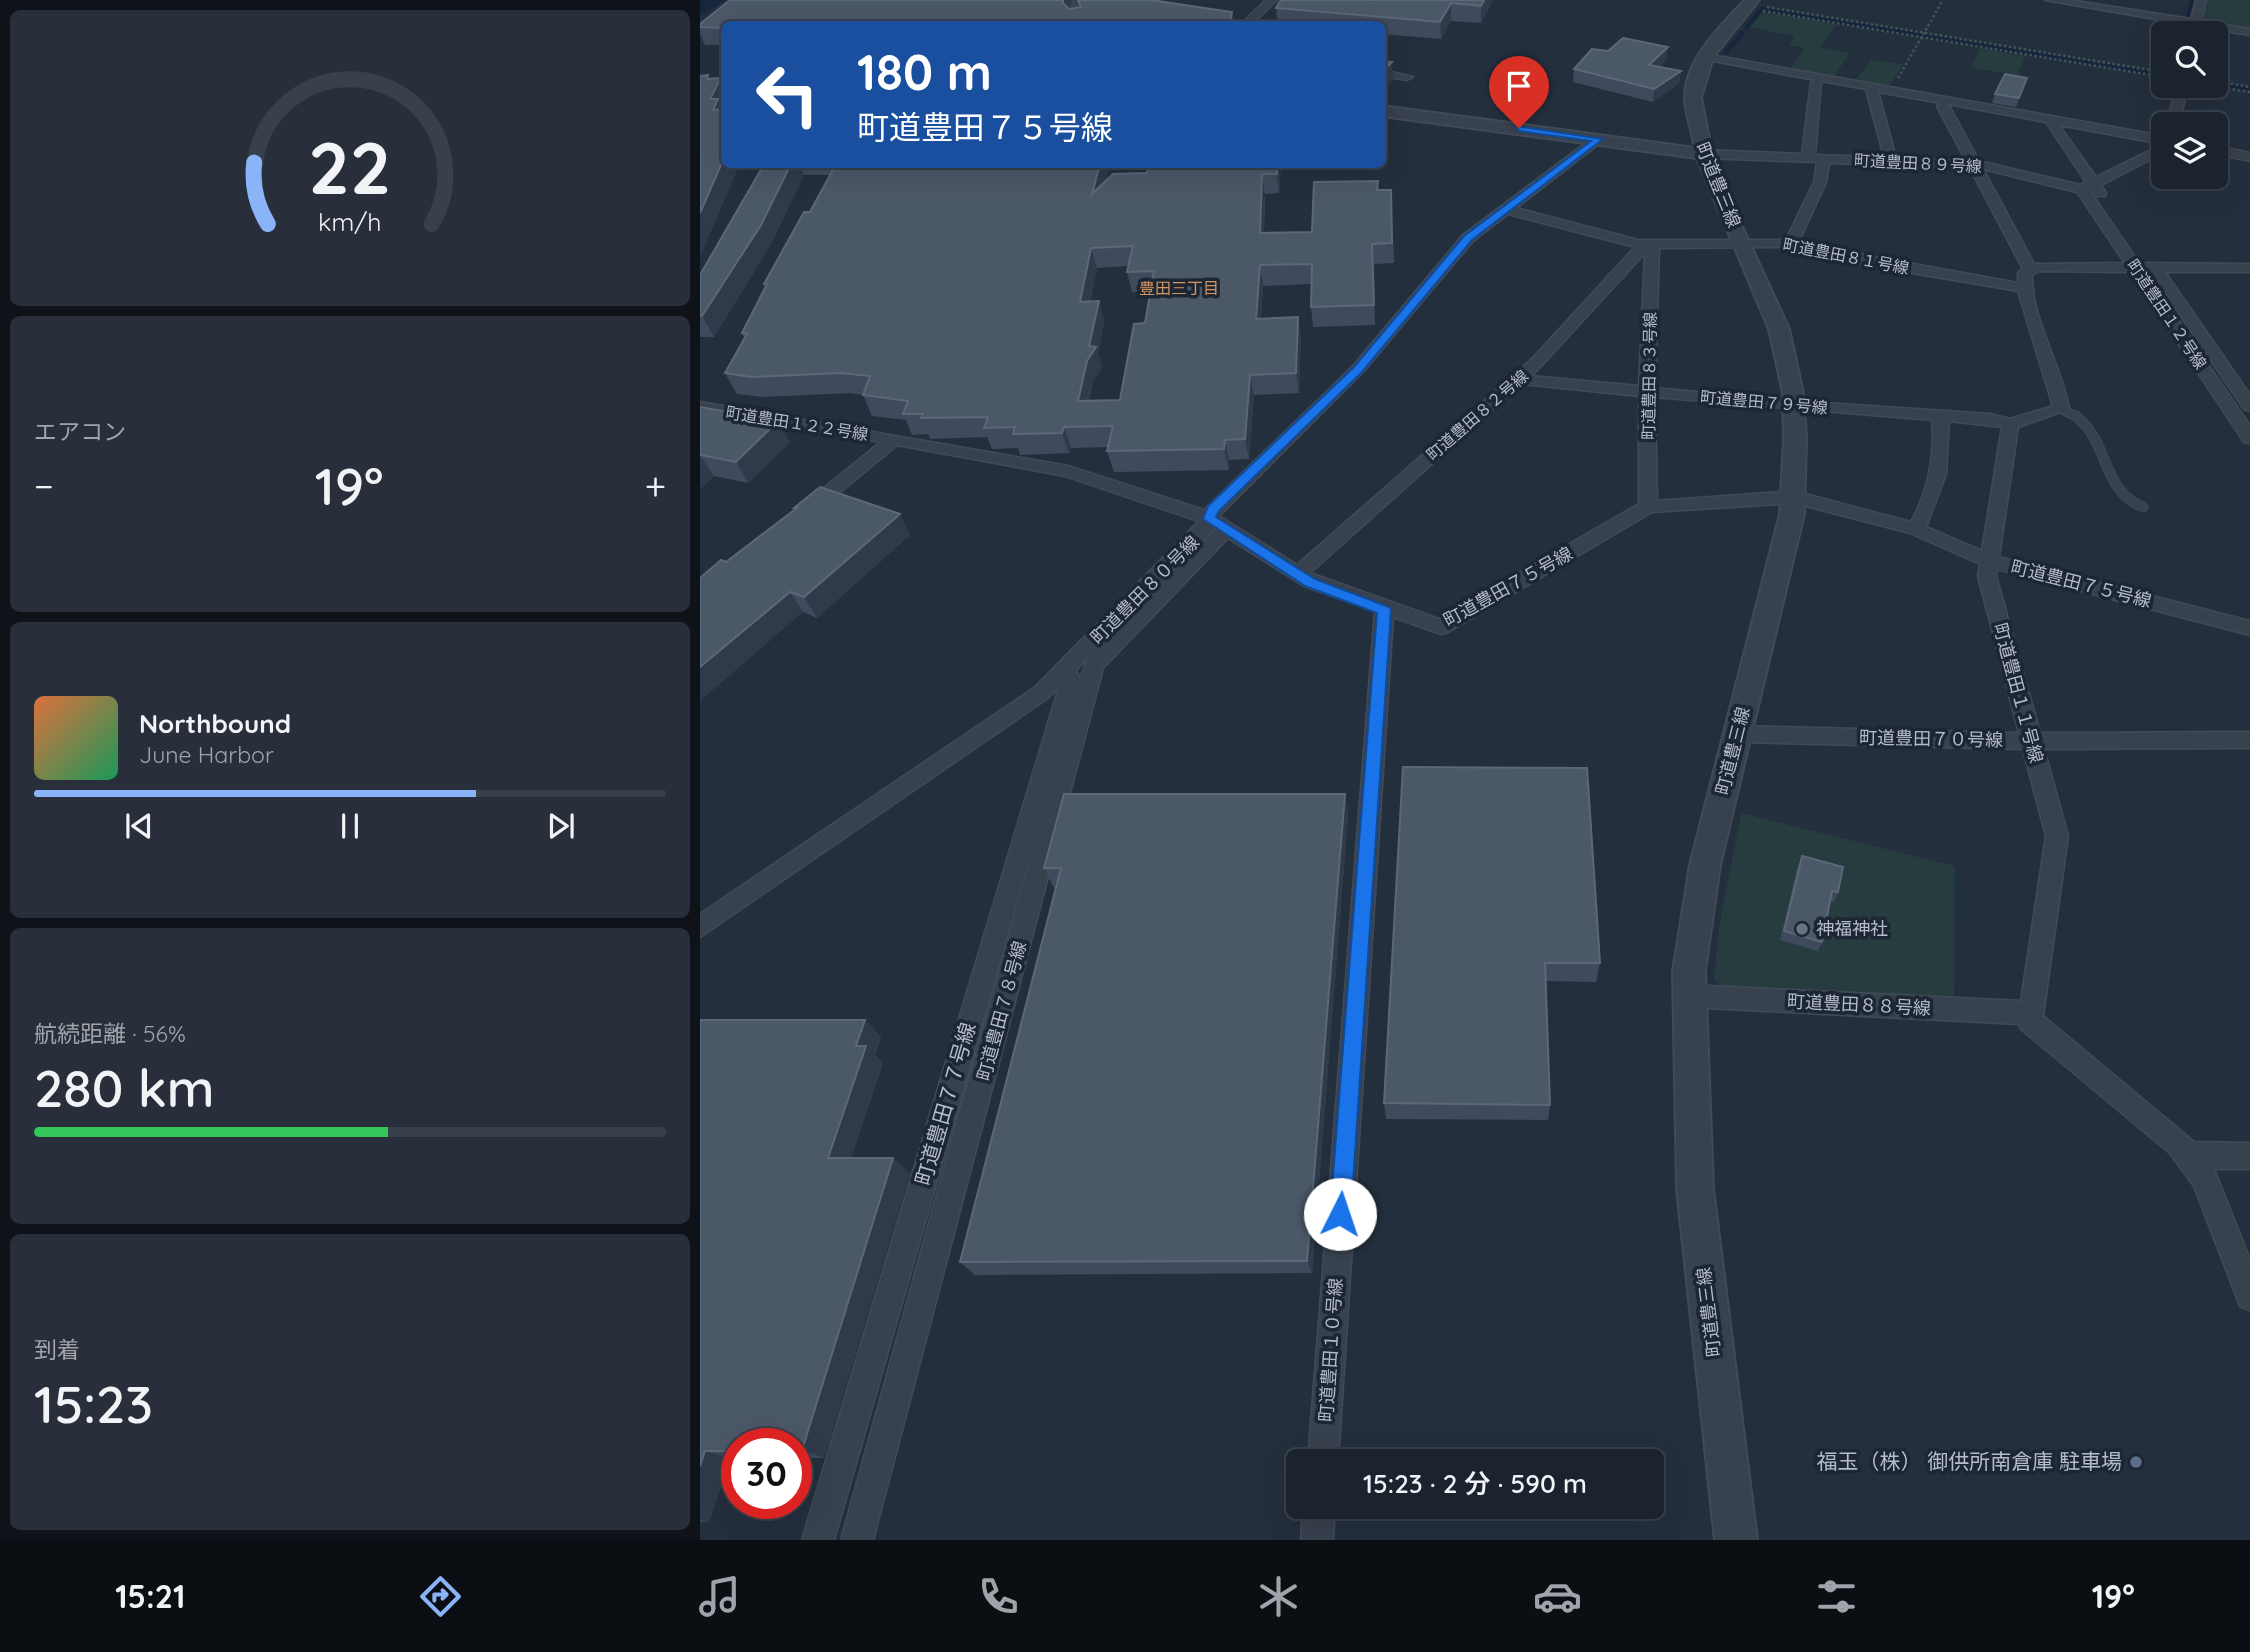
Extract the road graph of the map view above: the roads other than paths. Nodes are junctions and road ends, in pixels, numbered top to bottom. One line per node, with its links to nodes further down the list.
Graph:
1 (1079, 0): 6 (street)
2 (1272, 0): 7 (street)
3 (2050, 0): 8 (street)
4 (2201, 0): 9 (street)
5 (1749, 4): 12 (street, 町道豊三線)
6 (1076, 21)
7 (1248, 21)
8 (2158, 21)
9 (2196, 21)
10 (2228, 30): 11 (street)
11 (2250, 32)
12 (1706, 57): 16 (street); 23 (street, 町道豊三線)
13 (1386, 74): 14 (street)
14 (1407, 77)
15 (1817, 83): 26 (street)
16 (1872, 88): 19 (street); 28 (street)
17 (1943, 106): 29 (street)
18 (1386, 112): 20 (street)
19 (2046, 120): 21 (street); 30 (street, 町道豊田１２号線)
20 (1599, 139): 23 (street); 31 (street, 町道豊田８０号線)
21 (2151, 139)
22 (2228, 152): 25 (street)
23 (1702, 154): 26 (street, 町道豊田８９号線); 32 (street, 町道豊三線)
24 (2151, 154): 30 (street)
25 (2250, 157)
26 (1808, 158): 27 (street, 町道豊田８９号線)
27 (1824, 158): 28 (street, 町道豊田８９号線); 34 (street)
28 (1891, 161): 29 (street, 町道豊田８９号線)
29 (1973, 164): 30 (street, 町道豊田８９号線); 37 (street)
30 (2088, 187): 35 (street, 町道豊田１２号線)
31 (1504, 209): 33 (street, 町道豊田８１号線); 52 (street, 町道豊田８０号線)
32 (1742, 242): 33 (street, 町道豊田８１号線); 34 (street, 町道豊田８１号線); 40 (street, 町道豊三線)
33 (1648, 245): 38 (street, 町道豊田８２号線); 39 (street, 町道豊田８３号線)
34 (1790, 246): 37 (street, 町道豊田８１号線)
35 (2147, 267): 36 (street); 37 (street); 41 (street); 46 (street, 町道豊田１２号線)
36 (2250, 268)
37 (2027, 279): 43 (street)
38 (1518, 379): 39 (street, 町道豊田７９号線); 55 (street, 町道豊田８２号線)
39 (1647, 392): 40 (street, 町道豊田７９号線); 49 (street, 町道豊田８３号線)
40 (1794, 405): 44 (street, 町道豊田７９号線); 48 (street, 町道豊三線)
41 (2250, 406)
42 (700, 407): 47 (street, 町道豊田１２２号線)
43 (2061, 409): 45 (street); 50 (lane)
44 (1940, 415): 45 (street, 町道豊田７９号線); 53 (street)
45 (2010, 424): 54 (street, 町道豊田１１号線)
46 (2250, 438)
47 (894, 439): 51 (street); 52 (street, 町道豊田７５号線)
48 (1794, 497): 49 (street, 町道豊田７５号線); 53 (street, 町道豊田７５号線); 59 (street, 町道豊三線)
49 (1648, 507): 56 (street, 町道豊田７５号線)
50 (2143, 507)
51 (793, 521)
52 (1218, 524): 55 (street, 町道豊田７５号線); 58 (street, 町道豊田８０号線); 71 (street, 町道豊田７８号線)
53 (1916, 529): 54 (street, 町道豊田７５号線)
54 (1989, 561): 57 (street, 町道豊田７５号線); 61 (street, 町道豊田１１号線)
55 (1298, 573): 56 (street, 町道豊田７５号線)
56 (1384, 610): 68 (street, 町道豊田１０号線)
57 (2250, 628)
58 (1065, 669): 62 (street, 町道豊田８０号線); 70 (street, 町道豊田７７号線)
59 (1738, 734): 61 (street, 町道豊田７０号線); 63 (street, 町道豊三線)
60 (2250, 740): 61 (street, 町道豊田７０号線)
61 (2030, 741): 64 (street, 町道豊田１１号線)
62 (700, 927)
63 (1688, 996): 64 (street, 町道豊田８８号線); 73 (street, 町道豊三線)
64 (2029, 1013): 65 (street)
65 (2188, 1154): 66 (street); 67 (street)
66 (2250, 1156)
67 (2250, 1296)
68 (1323, 1449)
69 (1318, 1519): 72 (street)
70 (818, 1540)
71 (857, 1540)
72 (1317, 1540)
73 (1736, 1540)

